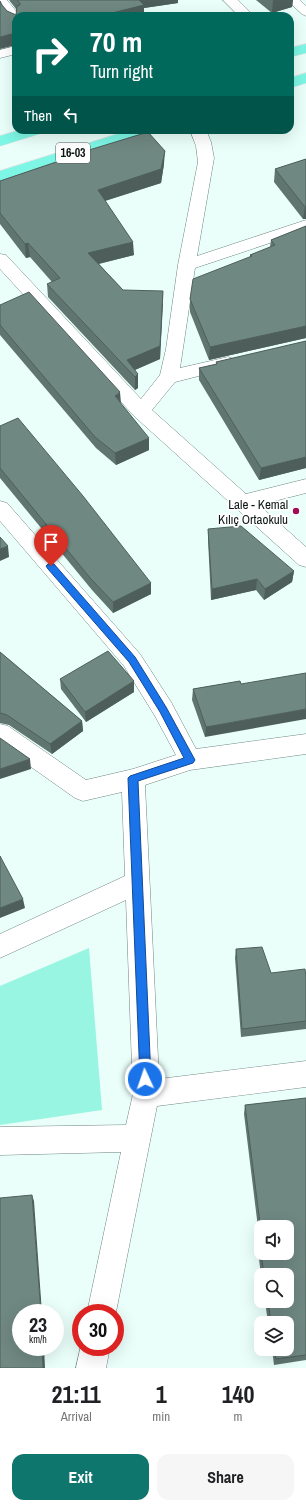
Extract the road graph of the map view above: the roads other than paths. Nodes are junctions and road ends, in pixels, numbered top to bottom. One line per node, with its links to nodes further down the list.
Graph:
1 (0, 0): 6 (street)
2 (230, 0): 4 (street)
3 (293, 0): 5 (lane)
4 (243, 12)
5 (306, 12)
6 (12, 16)
7 (306, 48): 9 (main road)
8 (12, 51): 10 (street)
9 (294, 52)
10 (0, 54)
11 (306, 78): 12 (main road)
12 (294, 82)
13 (23, 134): 16 (main road)
14 (133, 134): 17 (main road, 16-03)
15 (200, 134): 20 (street)
16 (0, 141)
17 (0, 176)
18 (306, 225): 20 (street)
19 (1, 260): 23 (street)
20 (187, 265): 22 (street)
21 (245, 359): 22 (street)
22 (169, 377): 23 (street)
23 (141, 411): 25 (street)
24 (306, 486): 25 (street)
25 (243, 502): 27 (street)
26 (0, 508): 30 (street)
27 (306, 559)
28 (0, 733): 31 (street)
29 (306, 744): 30 (street)
30 (190, 760): 31 (street)
31 (133, 778): 32 (street)
32 (136, 883): 33 (street); 35 (street)
33 (0, 946)
34 (306, 1074): 35 (street)
35 (146, 1094): 36 (street)
36 (136, 1138): 37 (street); 38 (street)
37 (0, 1141)
38 (104, 1304)
39 (93, 1356): 40 (street)
40 (91, 1368)

